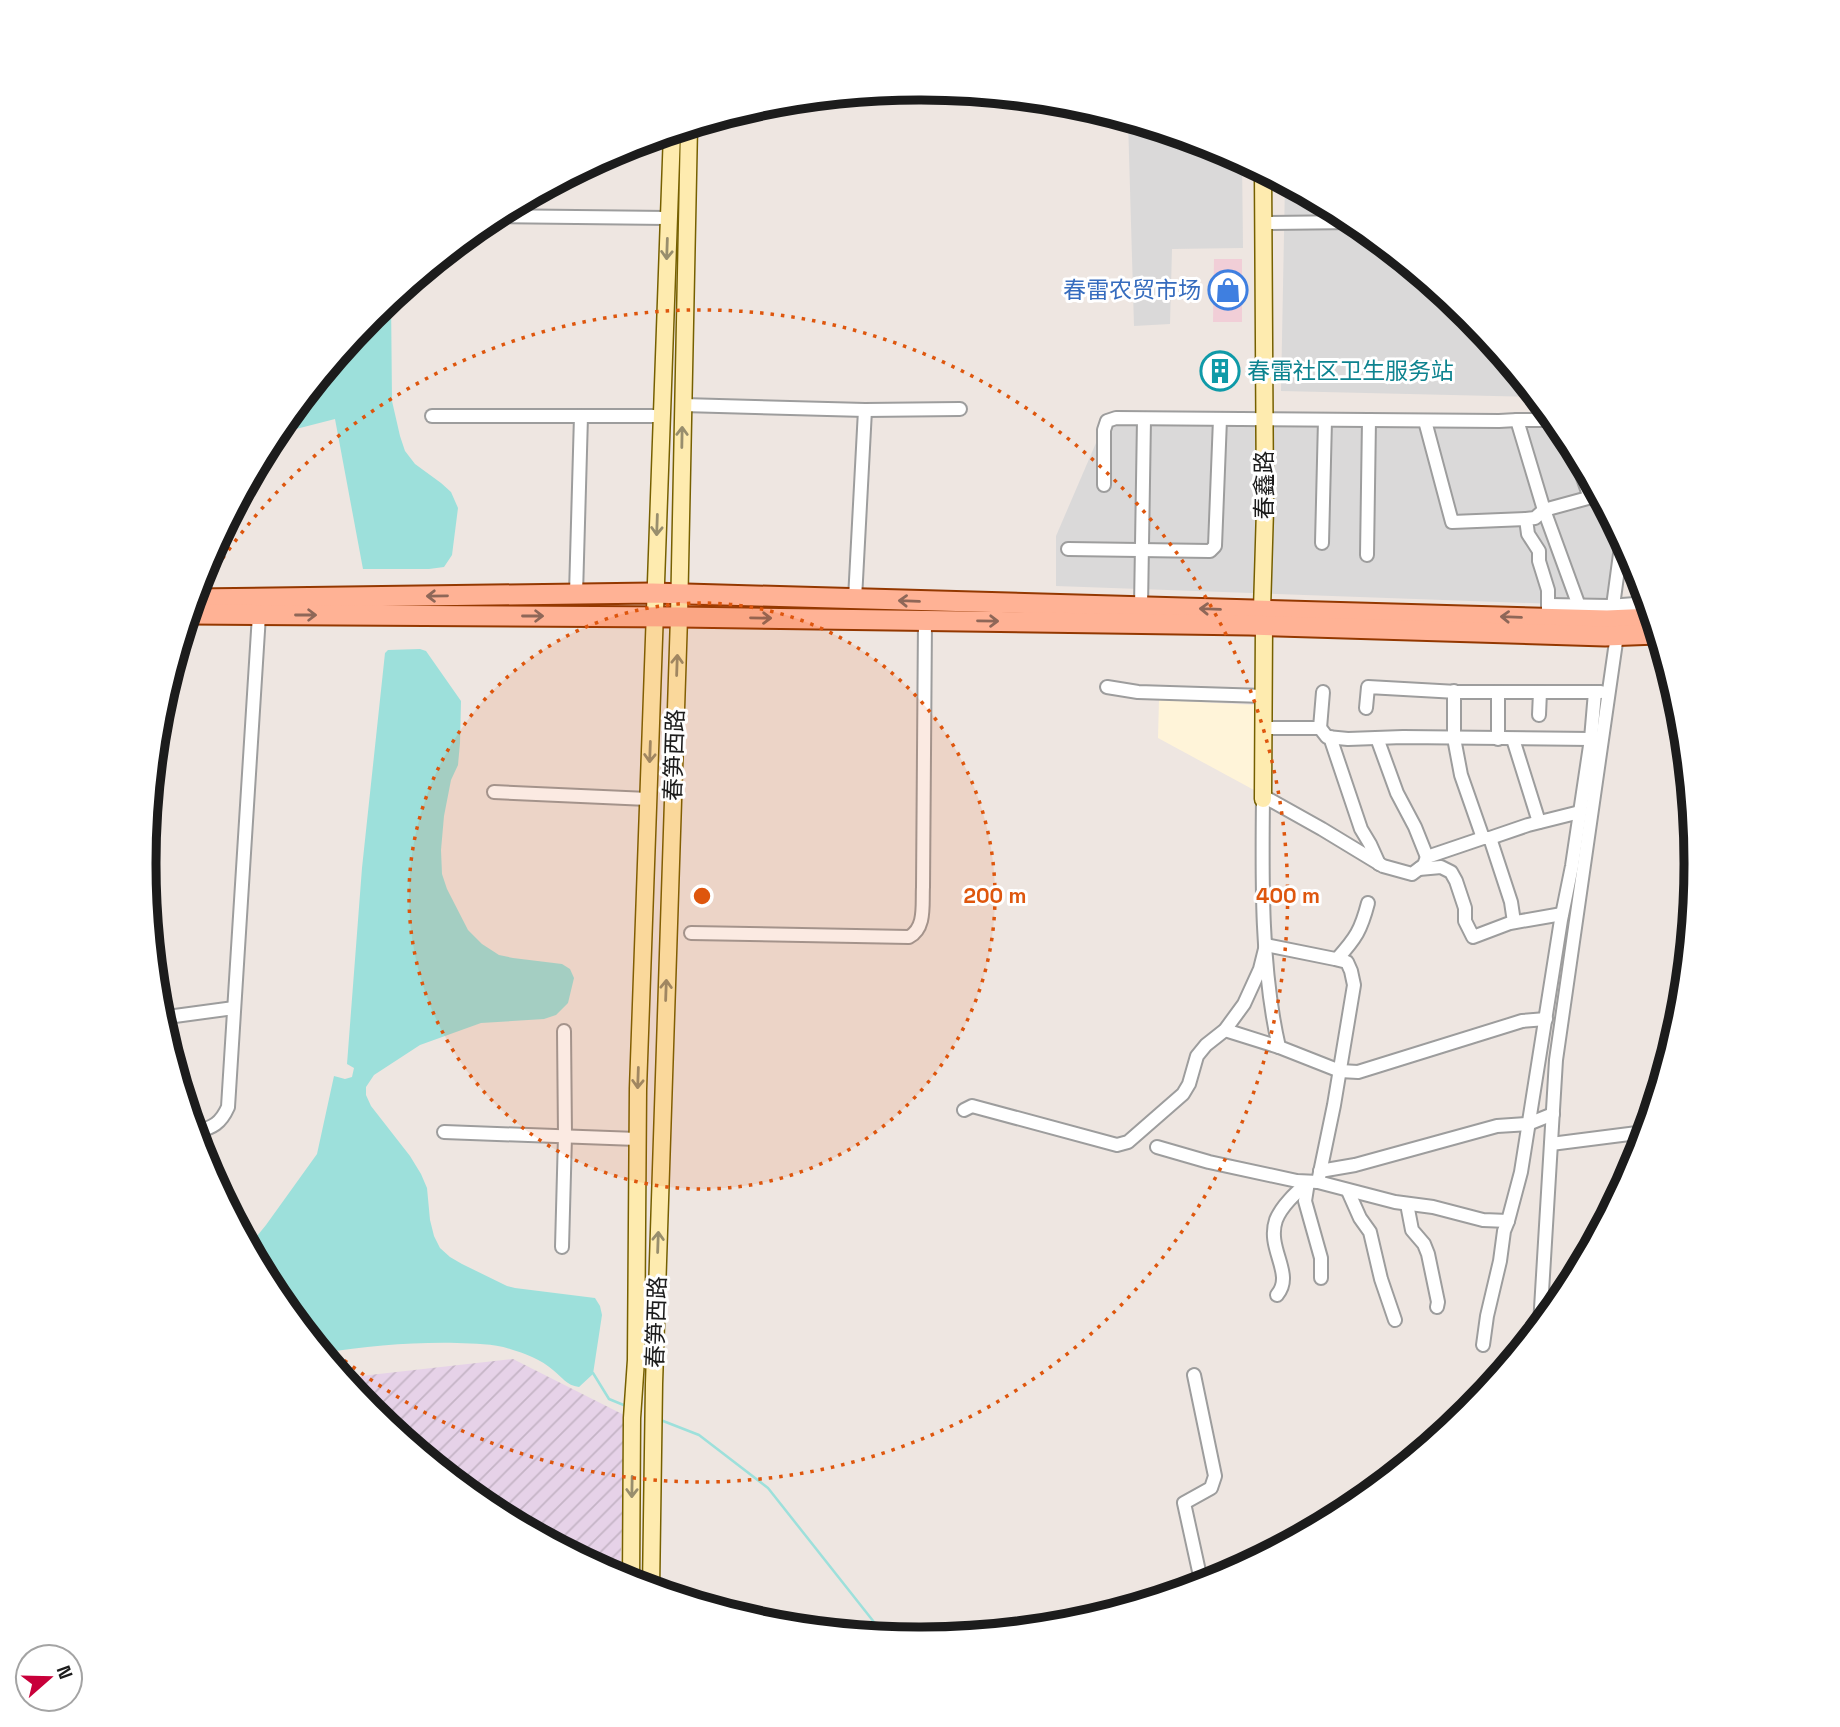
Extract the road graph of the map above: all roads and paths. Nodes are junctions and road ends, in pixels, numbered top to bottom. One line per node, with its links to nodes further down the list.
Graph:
1 (689, 136): 9 (main road, 春笋西路)
2 (672, 141): 6 (main road, 春笋西路)
3 (1264, 182): 8 (main road, 春鑫路)
4 (1270, 185): 8 (main road, 春鑫路)
5 (515, 216): 6 (street)
6 (668, 218): 14 (main road, 春笋西路, one-way to 14)
7 (1335, 222): 8 (street)
8 (1267, 223): 17 (main road, 春鑫路)
9 (683, 405): 11 (street); 34 (main road, 春笋西路, one-way to 9)
10 (960, 409): 11 (street)
11 (865, 410): 36 (street)
12 (432, 416): 13 (street)
13 (581, 416): 14 (street); 33 (street)
14 (661, 416): 32 (main road, 春笋西路, one-way to 32)
15 (1144, 419): 16 (street); 23 (street); 29 (street)
16 (1220, 419): 17 (street); 29 (street)
17 (1269, 420): 18 (street); 45 (main road, 春鑫路)
18 (1325, 420): 19 (street); 27 (street)
19 (1368, 420): 22 (street); 30 (street)
20 (1517, 420): 21 (street); 22 (street); 25 (street)
21 (1541, 420)
22 (1425, 421): 26 (street)
23 (1104, 485)
24 (1589, 497): 25 (street)
25 (1544, 510): 26 (street); 37 (street)
26 (1526, 519): 42 (street)
27 (1322, 543)
28 (1068, 549): 29 (street)
29 (1143, 551): 39 (street)
30 (1367, 555)
31 (1620, 557): 38 (street)
32 (655, 593): 33 (main road); 34 (main road); 46 (main road, 春笋西路)
33 (576, 594): 35 (main road, one-way to 35)
34 (678, 594): 36 (main road); 47 (main road, 春笋西路)
35 (204, 599)
36 (855, 599): 39 (main road, one-way to 36)
37 (1579, 606): 38 (street); 42 (street)
38 (1613, 606): 40 (street)
39 (1141, 607): 45 (main road, one-way to 39)
40 (1639, 607)
41 (1640, 610): 42 (main road)
42 (1548, 612): 45 (main road, one-way to 45)
43 (198, 614): 44 (main road)
44 (259, 615): 46 (main road, one-way to 46); 83 (street)
45 (1263, 615): 48 (main road, one-way to 45); 50 (main road); 58 (main road, 春鑫路)
46 (654, 617): 47 (main road); 70 (main road, 春笋西路, one-way to 70)
47 (679, 617): 48 (main road, one-way to 48); 89 (main road, 春笋西路, one-way to 47)
48 (925, 620): 80 (street)
49 (1648, 634): 50 (main road)
50 (1617, 635): 57 (street)
51 (1107, 687): 58 (street)
52 (1454, 691): 54 (street); 59 (street); 64 (street)
53 (1323, 692): 62 (street)
54 (1498, 692): 55 (street); 65 (street)
55 (1540, 692): 56 (street); 60 (street)
56 (1595, 692): 57 (street); 67 (street)
57 (1609, 692): 93 (street)
58 (1264, 696): 61 (main road, 春鑫路)
59 (1366, 708)
60 (1539, 715)
61 (1264, 728): 62 (street); 69 (main road, 春鑫路)
62 (1325, 732): 63 (street); 75 (street)
63 (1377, 738): 64 (street); 74 (street)
64 (1454, 738): 65 (street); 73 (street)
65 (1498, 739): 66 (street)
66 (1513, 739): 67 (street); 72 (street)
67 (1591, 739): 71 (street)
68 (494, 792): 70 (street)
69 (1263, 797): 75 (street); 81 (street)
70 (648, 799): 88 (main road, 春笋西路)
71 (1580, 812): 72 (street); 78 (street)
72 (1539, 822): 73 (street)
73 (1487, 838): 74 (street); 79 (street)
74 (1427, 857): 76 (street)
75 (1379, 864): 76 (street)
76 (1419, 869): 79 (street)
77 (1368, 903): 82 (street)
78 (1562, 914): 79 (street); 85 (street)
79 (1514, 922)
80 (691, 933)
81 (1266, 945): 82 (street); 86 (street); 90 (street)
82 (1337, 959): 91 (street)
83 (233, 1008): 84 (street); 95 (street)
84 (172, 1016)
85 (1546, 1020): 91 (street); 94 (street)
86 (1226, 1030): 90 (street); 92 (street)
87 (564, 1031): 98 (street)
88 (640, 1036): 89 (main road); 99 (main road, 春笋西路, one-way to 99)
89 (665, 1038): 116 (main road, 春笋西路, one-way to 89)
90 (1279, 1047): 91 (street)
91 (1340, 1071): 102 (street)
92 (964, 1110)
93 (1553, 1114): 94 (street); 100 (street)
94 (1528, 1124): 102 (street); 105 (street)
95 (204, 1130)
96 (443, 1132): 98 (street)
97 (1634, 1133): 100 (street)
98 (565, 1136): 99 (street); 106 (street)
99 (637, 1139): 114 (main road, 春笋西路, one-way to 114)
100 (1551, 1144): 110 (street)
101 (1157, 1146): 102 (street)
102 (1316, 1178): 103 (street); 107 (street); 108 (street)
103 (1348, 1191): 104 (street); 111 (street)
104 (1407, 1204): 105 (street); 109 (street)
105 (1508, 1222): 112 (street)
106 (562, 1247)
107 (1321, 1278)
108 (1277, 1295)
109 (1437, 1307)
110 (1541, 1307)
111 (1395, 1320)
112 (1483, 1345)
113 (1194, 1375): 115 (street)
114 (631, 1570)
115 (1200, 1574)
116 (651, 1578)

